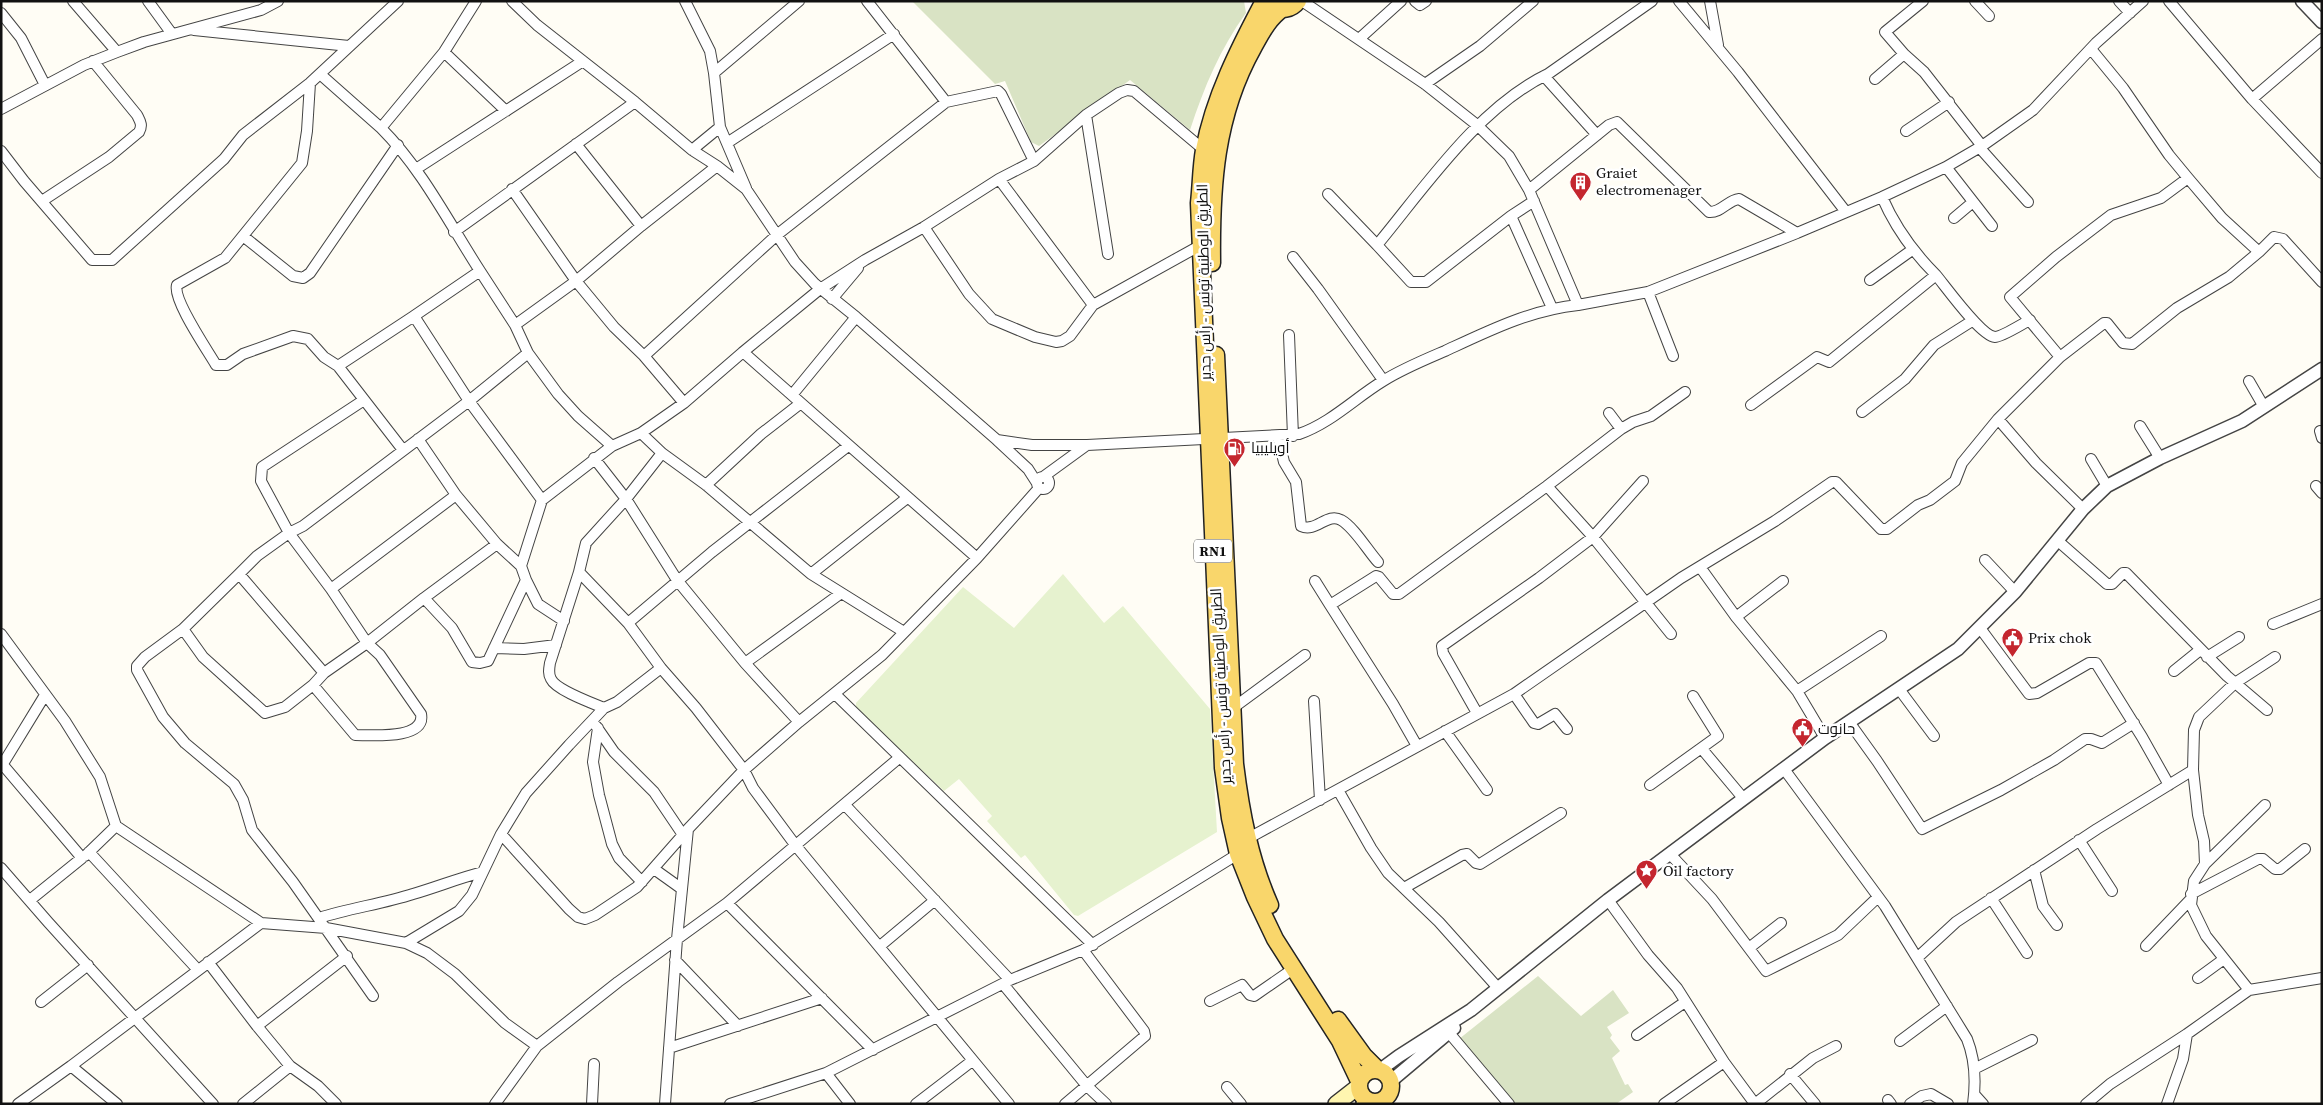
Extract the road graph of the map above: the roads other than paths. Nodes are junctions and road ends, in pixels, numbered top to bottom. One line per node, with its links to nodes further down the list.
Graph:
1 (73, 1): 38 (street)
2 (148, 1): 31 (street)
3 (278, 1): 30 (street)
4 (398, 1): 35 (street)
5 (476, 1): 39 (street)
6 (512, 1): 42 (street)
7 (685, 1): 43 (street)
8 (798, 1): 43 (street)
9 (867, 1): 32 (street)
10 (1264, 1): 67 (main road, الطريق الوطنية تونس - رأس جدير / RN1)
11 (1400, 1): 33 (street)
12 (1416, 1): 13 (street)
13 (1426, 1)
14 (1533, 1): 48 (street)
15 (1652, 1): 45 (street)
16 (1679, 1): 36 (street)
17 (1710, 1): 36 (street)
18 (1924, 1): 40 (street)
19 (1975, 1): 28 (street)
20 (2119, 1): 26 (street)
21 (2143, 1): 26 (street)
22 (2169, 1): 50 (street)
23 (2302, 1): 29 (street)
24 (1305, 2): 25 (main road, RN1); 33 (street)
25 (1275, 5): 143 (main road, الطريق الوطنية تونس - رأس جدير / RN1)
26 (2130, 12): 37 (street)
27 (1, 13): 49 (street)
28 (1990, 16)
29 (2322, 22)
30 (188, 30): 31 (street); 35 (street)
31 (172, 34): 38 (street)
32 (894, 34): 52 (street); 62 (street)
33 (1359, 39): 48 (street)
34 (2322, 39): 50 (street)
35 (349, 46): 44 (street)
36 (1718, 46): 85 (street)
37 (2091, 49): 65 (street); 74 (street)
38 (117, 52): 41 (street)
39 (444, 52): 55 (street); 59 (street)
40 (1904, 54): 46 (street); 53 (street)
41 (93, 61): 49 (street); 81 (street)
42 (583, 61): 51 (street); 55 (street)
43 (714, 73): 58 (street)
44 (320, 74): 47 (street); 59 (street)
45 (1544, 76): 57 (street); 61 (street)
46 (1875, 79)
47 (310, 83): 81 (street); 94 (street)
48 (1425, 84): 57 (street)
49 (45, 85): 54 (street)
50 (2252, 99): 73 (street)
51 (635, 102): 63 (street); 66 (street)
52 (946, 102): 69 (street); 93 (street)
53 (1949, 102): 60 (street); 65 (street)
54 (1, 109)
55 (506, 111): 72 (street)
56 (1086, 115): 67 (street); 69 (street); 99 (street)
57 (1477, 125): 78 (street); 96 (street)
58 (720, 127): 62 (street); 66 (street)
59 (381, 128): 64 (street)
60 (1906, 131)
61 (1597, 135): 78 (street); 92 (street)
62 (727, 143): 77 (street)
63 (576, 144): 76 (street); 88 (street)
64 (398, 145): 72 (street); 94 (street)
65 (1981, 146): 71 (street); 84 (street)
66 (692, 150): 70 (street)
67 (1204, 150): 95 (main road, الطريق الوطنية تونس - رأس جدير / RN1)
68 (1, 151): 81 (street)
69 (1034, 161): 75 (street)
70 (717, 166): 77 (street); 88 (street)
71 (1946, 167): 80 (street); 83 (street)
72 (416, 169): 91 (street)
73 (2322, 173)
74 (2188, 178): 98 (street); 115 (street)
75 (999, 179): 90 (street); 110 (street)
76 (512, 189): 91 (street); 105 (street)
77 (746, 189): 93 (street)
78 (1529, 190): 82 (street)
79 (1328, 194): 96 (street)
80 (1882, 197): 85 (street); 97 (street)
81 (42, 201)
82 (1534, 201): 86 (street); 111 (street)
83 (1973, 202): 87 (street); 89 (street)
84 (2028, 202)
85 (1846, 212): 92 (street)
86 (1510, 216): 96 (street); 112 (street)
87 (1954, 218)
88 (641, 226): 105 (street)
89 (1992, 226)
90 (924, 227): 101 (street); 110 (street)
91 (454, 232): 102 (street)
92 (1797, 233): 108 (street)
93 (778, 234): 107 (street); 121 (street)
94 (243, 236): 124 (street)
95 (1201, 245): 110 (street); 143 (main road, الطريق الوطنية تونس - رأس جدير / RN1)
96 (1377, 245)
97 (1912, 250): 103 (street); 104 (street)
98 (2258, 252): 106 (street); 123 (street)
99 (1108, 254)
100 (1293, 257): 126 (street)
101 (865, 260): 107 (street); 109 (street)
102 (480, 271): 113 (street); 117 (street)
103 (1936, 276): 116 (street); 134 (street)
104 (1870, 280)
105 (576, 281): 117 (street); 121 (street)
106 (2322, 282)
107 (820, 289): 109 (street); 119 (street)
108 (1648, 292): 111 (street); 122 (street)
109 (832, 299): 114 (street)
110 (1093, 305)
111 (1578, 305): 112 (street)
112 (1552, 308): 126 (street)
113 (414, 316): 124 (street); 131 (street)
114 (856, 317): 129 (street); 146 (street)
115 (2030, 320): 116 (street); 123 (street)
116 (1972, 321): 136 (street)
117 (515, 325): 120 (street)
118 (1289, 334): 142 (street)
119 (743, 352): 129 (street); 132 (street)
120 (528, 353): 131 (street); 148 (street)
121 (644, 356): 132 (street)
122 (1673, 356)
123 (2060, 357): 138 (street)
124 (338, 366): 130 (street)
125 (2322, 369): 135 (street)
126 (1383, 380): 142 (street)
127 (2249, 381): 135 (street)
128 (1685, 392): 140 (street)
129 (792, 395): 133 (street)
130 (364, 400): 150 (street); 166 (street)
131 (469, 401): 145 (street); 163 (street)
132 (684, 402): 141 (street)
133 (801, 403): 149 (street); 157 (street)
134 (1751, 405)
135 (2264, 407): 153 (street)
136 (1862, 412)
137 (1609, 413): 140 (street)
138 (1998, 419): 164 (street); 174 (street)
139 (2140, 426): 153 (street)
140 (1621, 429): 158 (street)
141 (641, 432): 148 (street); 151 (street)
142 (1292, 436): 144 (street)
143 (1214, 437): 144 (street); 147 (street); 220 (main road, الطريق الوطنية تونس - رأس جدير / RN1); 254 (main road, الطريق الوطنية تونس - رأس جدير / RN1)
144 (1278, 437): 172 (street)
145 (418, 439): 150 (street); 160 (street)
146 (997, 440): 147 (street); 155 (street)
147 (1087, 445): 155 (street)
148 (612, 446): 152 (street)
149 (848, 446): 161 (street); 165 (street)
150 (403, 450): 166 (street)
151 (662, 453): 157 (street); 162 (street)
152 (594, 458): 162 (street); 163 (street)
153 (2160, 458): 159 (street)
154 (2090, 459): 159 (street)
155 (1042, 481): 170 (street)
156 (1643, 482): 167 (street)
157 (706, 485): 165 (street)
158 (1547, 486): 167 (street); 188 (street)
159 (2107, 486): 164 (street)
160 (456, 495): 169 (street); 182 (street)
161 (907, 498): 170 (street); 177 (street)
162 (626, 499): 175 (street); 179 (street)
163 (542, 500): 173 (street)
164 (2082, 509): 168 (street)
165 (752, 522): 177 (street); 179 (street)
166 (289, 532): 176 (street); 182 (street)
167 (1593, 537): 186 (street); 222 (street)
168 (2058, 542): 183 (street); 203 (street)
169 (497, 544): 173 (street); 185 (street)
170 (977, 558): 195 (street)
171 (1985, 560): 183 (street)
172 (1378, 562)
173 (521, 566): 178 (street)
174 (1700, 568): 186 (street); 189 (street)
175 (579, 572): 190 (street); 191 (street)
176 (239, 574): 194 (street); 209 (street)
177 (811, 574): 184 (street)
178 (526, 580): 190 (street); 202 (street)
179 (677, 580): 191 (street); 206 (street)
180 (1315, 581): 188 (street)
181 (1783, 581): 189 (street)
182 (331, 589): 200 (street)
183 (2015, 592): 193 (street)
184 (840, 594): 195 (street); 206 (street)
185 (424, 598): 200 (street); 202 (street)
186 (1646, 603): 197 (street); 215 (street)
187 (2322, 604): 192 (street)
188 (1330, 605): 231 (street)
189 (1736, 617): 213 (street)
190 (564, 621): 201 (street)
191 (628, 623): 207 (street)
192 (2273, 624)
193 (1980, 628): 212 (street); 225 (street)
194 (183, 629): 211 (street); 273 (street)
195 (904, 632): 214 (street)
196 (1, 634): 216 (street)
197 (1672, 634)
198 (1881, 636): 213 (street)
199 (2239, 637): 203 (street)
200 (367, 643): 209 (street); 211 (street)
201 (556, 645): 202 (street); 219 (street)
202 (494, 648)
203 (2204, 653): 208 (street); 210 (street)
204 (1305, 655): 220 (street)
205 (2275, 657): 210 (street)
206 (745, 663): 223 (street)
207 (661, 668): 219 (street); 236 (street)
208 (2174, 671)
209 (324, 673): 211 (street)
210 (2235, 683): 221 (street); 237 (street)
211 (313, 685)
212 (1899, 688): 224 (street); 229 (street)
213 (1797, 691): 230 (street)
214 (835, 694): 223 (street); 233 (street)
215 (1514, 694): 222 (street); 227 (street)
216 (45, 695): 234 (street); 247 (street)
217 (1694, 696): 232 (street)
218 (1314, 701): 243 (street)
219 (604, 708): 226 (street)
220 (1233, 708): 250 (main road, الطريق الوطنية تونس - رأس جدير / RN1)
221 (2267, 710)
222 (1477, 713): 228 (street)
223 (799, 722): 236 (street)
224 (1849, 722): 225 (street); 230 (street)
225 (2134, 723): 238 (street)
226 (595, 725): 248 (street); 249 (street); 262 (street)
227 (1568, 729)
228 (1445, 731): 231 (street); 241 (street)
229 (1934, 736)
230 (1825, 738): 235 (street)
231 (1417, 746): 240 (street)
232 (1702, 749): 239 (street); 242 (street)
233 (899, 758): 244 (street); 280 (street)
234 (2, 766): 256 (street)
235 (1784, 769): 242 (street); 266 (street)
236 (744, 770): 248 (street); 252 (street)
237 (2193, 770): 238 (street); 257 (street)
238 (2169, 785): 251 (street)
239 (1650, 786)
240 (1338, 790): 243 (street); 263 (street)
241 (1487, 790)
242 (1743, 798): 255 (street)
243 (1320, 800): 250 (street)
244 (845, 805): 252 (street); 270 (street)
245 (2265, 805): 257 (street)
246 (1560, 813): 263 (street)
247 (116, 826): 256 (street); 275 (street)
248 (686, 832): 259 (street); 264 (street)
249 (501, 834): 261 (street); 262 (street)
250 (1247, 839): 326 (main road, الطريق الوطنية تونس - رأس جدير / RN1)
251 (2079, 840): 260 (street); 265 (street)
252 (796, 846): 272 (street); 281 (street)
253 (2305, 849): 267 (street)
254 (1238, 854): 280 (street); 292 (main road, الطريق الوطنية تونس - رأس جدير / RN1)
255 (1670, 854): 271 (street); 283 (street)
256 (85, 855): 269 (street); 293 (street)
257 (2205, 864): 267 (street)
258 (1, 868): 269 (street)
259 (654, 869): 262 (street); 264 (street)
260 (2034, 870): 268 (street); 276 (street)
261 (483, 872): 273 (street); 279 (street)
262 (642, 882)
263 (1404, 888): 297 (street)
264 (682, 889): 278 (street)
265 (2112, 891)
266 (1878, 897): 283 (street); 287 (street)
267 (2191, 897): 282 (street); 288 (street)
268 (1991, 898): 285 (street); 287 (street)
269 (30, 900): 291 (street)
270 (935, 900): 281 (street); 296 (street)
271 (1608, 900): 297 (street); 303 (street)
272 (727, 903): 278 (street); 300 (street)
273 (319, 918): 277 (street)
274 (1781, 923): 283 (street)
275 (261, 924): 277 (street); 290 (street)
276 (2057, 925)
277 (326, 928): 279 (street); 286 (street)
278 (677, 939): 289 (street); 314 (street)
279 (406, 943): 314 (street)
280 (1093, 944): 284 (street)
281 (880, 946): 306 (street)
282 (2146, 946)
283 (1749, 948)
284 (1082, 950): 296 (street); 328 (street)
285 (2027, 953)
286 (347, 956): 299 (street); 307 (street)
287 (1917, 958): 304 (street)
288 (2224, 959): 294 (street); 298 (street)
289 (675, 960): 308 (street); 316 (street)
290 (208, 962): 293 (street); 307 (street)
291 (88, 965): 302 (street); 305 (street)
292 (1293, 969): 301 (street); 327 (main road, الطريق الوطنية تونس - رأس جدير / RN1)
293 (198, 970): 305 (street)
294 (2198, 978)
295 (2322, 978): 298 (street)
296 (1007, 982): 306 (street); 328 (street)
297 (1498, 988): 309 (street)
298 (2249, 990): 310 (street)
299 (374, 996)
300 (822, 998): 308 (street); 317 (street)
301 (1210, 1001)
302 (41, 1002)
303 (1685, 1002): 311 (street); 319 (street)
304 (1947, 1006): 312 (street); 323 (street)
305 (135, 1018): 321 (street); 336 (street)
306 (939, 1018): 317 (street); 318 (street)
307 (257, 1026): 322 (street)
308 (738, 1026): 316 (street)
309 (1446, 1030): 326 (street); 350 (street)
310 (2188, 1034): 357 (street); 358 (street)
311 (1637, 1035)
312 (1900, 1040)
313 (2032, 1040): 323 (street)
314 (537, 1046): 339 (street)
315 (1836, 1046): 325 (street)
316 (669, 1048): 341 (street)
317 (873, 1050): 324 (street)
318 (972, 1060): 332 (street); 344 (street)
319 (1724, 1062): 351 (street); 352 (street)
320 (594, 1064): 340 (street)
321 (71, 1066): 334 (street); 335 (street)
322 (290, 1066): 337 (street); 338 (street)
323 (1974, 1069): 330 (street)
324 (826, 1073): 331 (street); 343 (street)
325 (1790, 1074): 352 (street); 353 (street)
326 (1385, 1077): 327 (main road); 333 (main road, RN1); 349 (main road, الطريق الوطنية تونس - رأس جدير / RN1)
327 (1359, 1083): 333 (main road, RN1); 348 (main road)
328 (1087, 1086): 345 (street); 346 (street)
329 (1227, 1087): 347 (street)
330 (1974, 1099): 356 (street)
331 (743, 1102): 342 (street)
332 (919, 1103)
333 (1371, 1103)
334 (18, 1104)
335 (118, 1104)
336 (213, 1104)
337 (243, 1104)
338 (336, 1104)
339 (495, 1104)
340 (592, 1104)
341 (665, 1104)
342 (730, 1104)
343 (850, 1104)
344 (1008, 1104)
345 (1065, 1104)
346 (1106, 1104)
347 (1241, 1104)
348 (1336, 1104)
349 (1400, 1104)
350 (1509, 1104)
351 (1664, 1104)
352 (1755, 1104)
353 (1815, 1104)
354 (1910, 1104): 355 (street)
355 (1948, 1104)
356 (1983, 1104)
357 (2086, 1104)
358 (2167, 1104)

